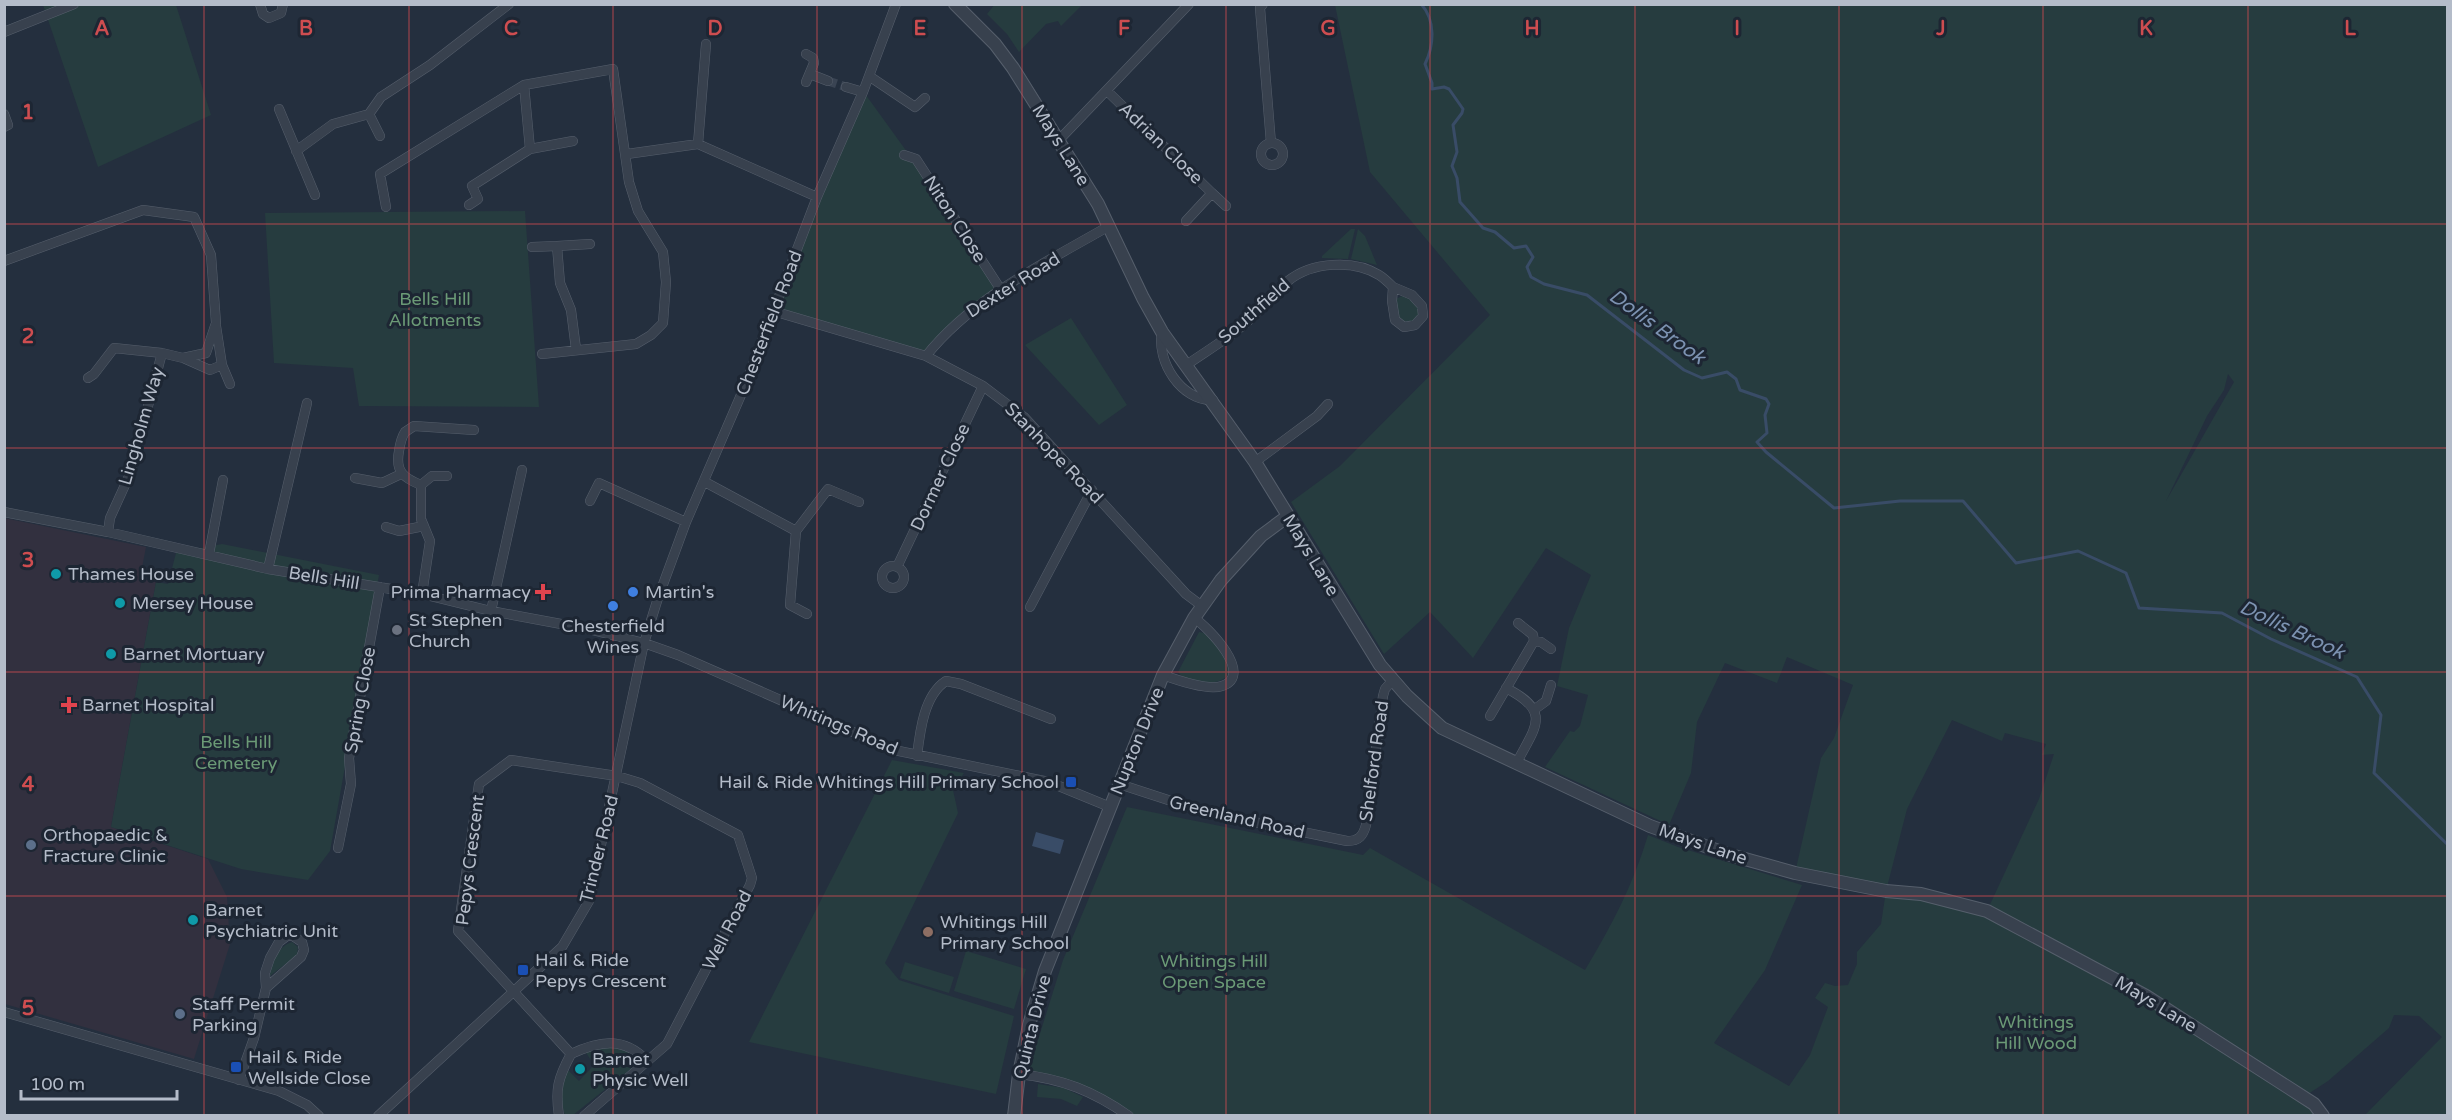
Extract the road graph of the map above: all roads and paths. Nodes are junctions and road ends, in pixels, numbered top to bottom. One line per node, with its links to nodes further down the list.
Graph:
1 (74, 4): 9 (street)
2 (260, 4): 3 (street)
3 (283, 4)
4 (509, 4): 21 (street)
5 (896, 4): 12 (street, Chesterfield Road)
6 (955, 4): 24 (street, Mays Lane)
7 (1189, 4): 16 (street)
8 (1260, 6): 26 (street)
9 (4, 32)
10 (706, 44): 27 (street)
11 (806, 54): 13 (street)
12 (869, 76): 17 (street, Chesterfield Road); 18 (street)
13 (828, 81)
14 (524, 85): 28 (street); 30 (street); 37 (street)
15 (846, 87): 17 (street)
16 (1107, 91): 24 (street); 32 (street, Adrian Close)
17 (862, 92): 34 (street, Chesterfield Road)
18 (925, 98)
19 (279, 109): 29 (street)
20 (4, 114): 22 (street)
21 (369, 114): 23 (street); 29 (street)
22 (4, 127)
23 (380, 136)
24 (1059, 140): 39 (street, Mays Lane)
25 (573, 141): 28 (street)
26 (1271, 143)
27 (698, 144): 30 (street); 34 (street)
28 (530, 149): 35 (street)
29 (296, 151): 33 (street)
30 (627, 154): 49 (street)
31 (904, 154): 45 (street, Niton Close)
32 (1212, 193): 36 (street); 38 (street, Adrian Close)
33 (315, 195)
34 (817, 197): 46 (street, Chesterfield Road)
35 (469, 205)
36 (1226, 206)
37 (386, 207)
38 (1186, 221)
39 (1108, 226): 45 (street, Dexter Road); 48 (street, Mays Lane)
40 (590, 244): 41 (street)
41 (557, 246): 42 (street); 49 (street)
42 (532, 248)
43 (4, 261): 47 (street)
44 (1393, 287): 44 (street, Southfield); 55 (street, Southfield)
45 (1001, 290): 52 (street, Dexter Road)
46 (773, 312): 52 (street, Stanhope Road); 69 (street, Chesterfield Road)
47 (216, 323): 53 (street); 54 (street)
48 (1162, 332): 55 (street, Mays Lane); 59 (street, Mays Lane)
49 (576, 349): 51 (street)
50 (162, 353): 53 (street); 56 (street); 80 (street, Lingholm Way)
51 (542, 354)
52 (926, 356): 58 (street, Stanhope Road)
53 (183, 358): 54 (street)
54 (222, 365): 57 (street)
55 (1185, 366): 59 (street, Mays Lane)
56 (88, 378)
57 (230, 384)
58 (983, 386): 71 (street, Stanhope Road); 82 (street, Dormer Close)
59 (1213, 400): 63 (street, Mays Lane)
60 (307, 403): 83 (street)
61 (1328, 404): 63 (street)
62 (474, 430): 65 (street)
63 (1255, 462): 75 (street, Mays Lane)
64 (522, 470): 88 (street)
65 (400, 474): 67 (street); 70 (street)
66 (447, 476): 70 (street)
67 (355, 478)
68 (223, 480): 81 (street)
69 (705, 482): 76 (street, Chesterfield Road); 79 (street)
70 (421, 485): 77 (street)
71 (1092, 490): 86 (street, Stanhope Road); 87 (street)
72 (590, 501): 76 (street)
73 (859, 502): 79 (street)
74 (4, 512): 80 (street, Bells Hill)
75 (1288, 516): 86 (street, Nupton Drive); 96 (street, Mays Lane)
76 (686, 522): 93 (street, Chesterfield Road)
77 (424, 526): 78 (street); 85 (street)
78 (386, 527)
79 (796, 531): 89 (street)
80 (108, 532): 81 (street, Bells Hill)
81 (209, 554): 83 (street, Bells Hill)
82 (897, 567)
83 (268, 569): 84 (street, Bells Hill)
84 (380, 587): 85 (street, Bells Hill); 108 (street, Spring Close)
85 (422, 594): 88 (street, Bells Hill)
86 (1202, 606): 90 (street, Nupton Drive)
87 (1030, 607)
88 (491, 611): 93 (street, Bells Hill)
89 (807, 614)
90 (1194, 618): 95 (street, Nupton Drive); 95 (street, Nupton Drive)
91 (1518, 623): 92 (street)
92 (1533, 640): 94 (street); 98 (street)
93 (644, 643): 102 (street, Whitings Road); 104 (street, Trinder Road)
94 (1551, 649)
95 (1163, 675): 105 (street, Nupton Drive)
96 (1392, 681): 103 (street, Mays Lane); 107 (street, Shelford Road)
97 (1551, 686): 99 (street)
98 (1506, 688): 99 (street); 100 (street)
99 (1535, 709): 103 (street)
100 (1490, 716)
101 (1051, 719): 102 (street)
102 (916, 756): 106 (street, Whitings Road)
103 (1516, 764): 122 (street, Mays Lane)
104 (617, 776): 110 (street, Trinder Road); 110 (street, Pepys Crescent); 113 (street, Well Road)
105 (1119, 784): 106 (street, Nupton Drive); 107 (street, Greenland Road)
106 (1110, 807): 114 (street, Quinta Drive)
107 (1356, 840)
108 (338, 848)
109 (266, 988): 109 (street); 115 (street)
110 (513, 991): 112 (street); 117 (street, Trinder Road)
111 (4, 1012): 115 (street)
112 (571, 1054): 113 (street); 118 (street)
113 (647, 1061): 119 (street, Well Road)
114 (1019, 1074): 120 (street, Quinta Drive); 121 (street)
115 (239, 1080): 116 (street)
116 (319, 1116)
117 (378, 1116)
118 (559, 1116)
119 (584, 1116)
120 (1014, 1116)
121 (1129, 1116)
122 (2323, 1116)

